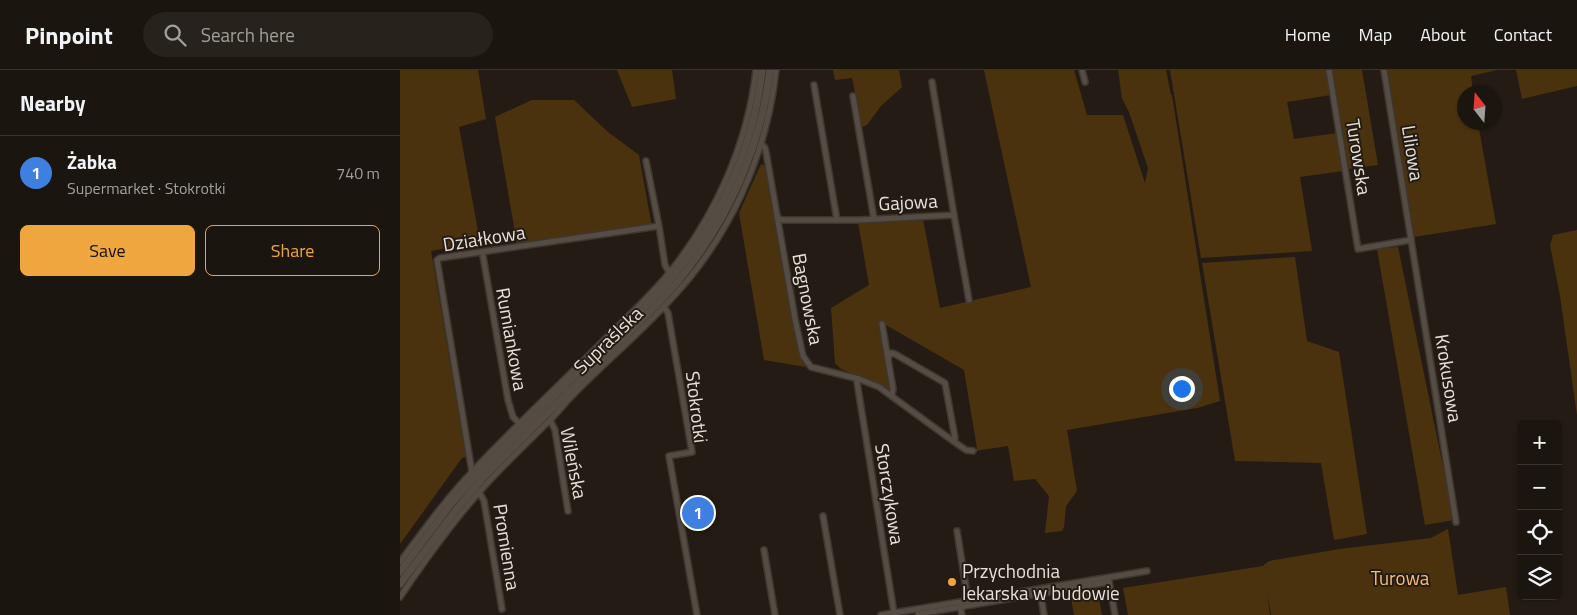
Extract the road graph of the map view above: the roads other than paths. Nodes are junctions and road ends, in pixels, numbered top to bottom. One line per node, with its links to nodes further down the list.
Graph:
1 (756, 70): 21 (street, Supraślska)
2 (762, 70): 40 (main road)
3 (770, 70): 43 (main road)
4 (776, 70): 12 (street, Supraślska)
5 (1082, 70): 9 (street)
6 (1329, 70): 19 (street, Turowska)
7 (1384, 70): 19 (street, Liliowa)
8 (932, 82): 14 (street)
9 (1084, 82)
10 (814, 86): 17 (street)
11 (853, 96): 16 (street)
12 (761, 143): 15 (street, Bagnowska); 23 (street, Supraślska)
13 (646, 161): 18 (street)
14 (954, 215): 16 (street, Gajowa); 22 (street, Gajowa)
15 (779, 219): 17 (street, Gajowa); 26 (street, Bagnowska)
16 (874, 219): 17 (street, Gajowa)
17 (837, 220)
18 (659, 226): 21 (street); 32 (street, Działkowa)
19 (1411, 240): 36 (street, Krokusowa)
20 (482, 256): 29 (street, Rumiankowa)
21 (669, 272): 29 (street, Supraślska)
22 (969, 300)
23 (664, 306): 28 (street, Supraślska); 51 (street, Stokrotki)
24 (882, 324): 25 (street)
25 (888, 358): 27 (street); 30 (street)
26 (859, 379): 27 (street, Bagnowska); 49 (street, Storczykowa)
27 (892, 395): 30 (street, Bagnowska)
28 (550, 420): 33 (street, Supraślska); 34 (street, Wileńska)
29 (520, 424): 32 (street, Supraślska)
30 (953, 441): 31 (street, Bagnowska)
31 (973, 451)
32 (472, 472): 39 (street, Supraślska)
33 (479, 492): 45 (street, Supraślska); 48 (street, Promienna)
34 (568, 511)
35 (823, 516): 53 (street)
36 (1456, 522)
37 (957, 531): 46 (street)
38 (764, 550): 52 (street)
39 (400, 562)
40 (400, 572)
41 (1147, 572): 42 (street)
42 (1109, 580): 44 (street); 57 (street)
43 (400, 584)
44 (1040, 591): 46 (street); 47 (street); 56 (street)
45 (400, 597)
46 (968, 600): 47 (street)
47 (960, 604): 49 (street); 50 (street); 55 (street)
48 (502, 609)
49 (894, 613): 54 (street)
50 (918, 614)
51 (696, 615)
52 (775, 615)
53 (840, 615)
54 (881, 615)
55 (962, 615)
56 (1044, 615)
57 (1115, 615)

